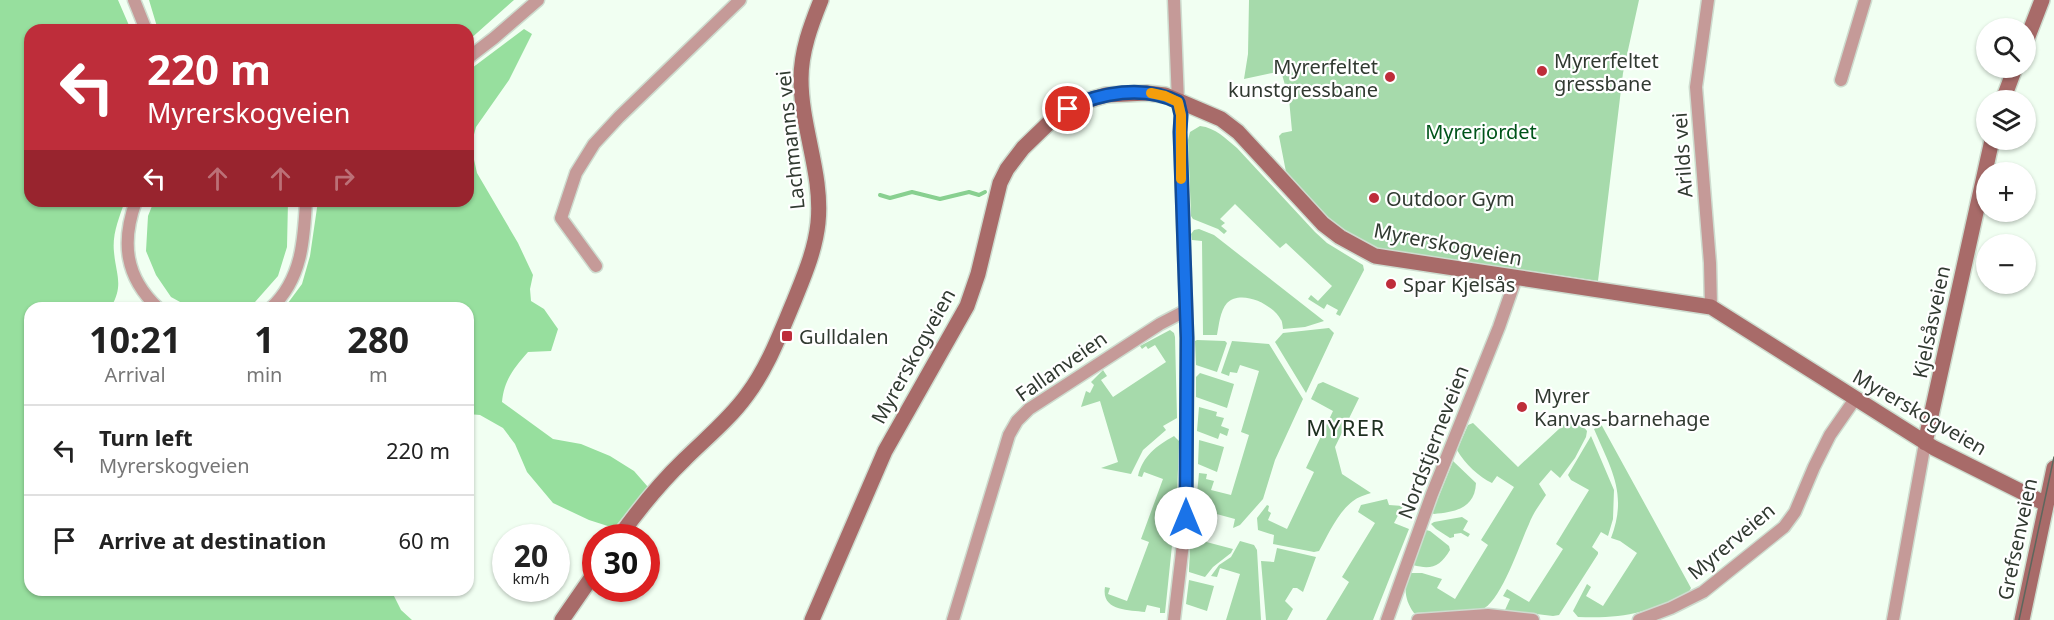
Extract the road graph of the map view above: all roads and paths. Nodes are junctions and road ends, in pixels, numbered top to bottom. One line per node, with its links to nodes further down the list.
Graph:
1 (134, 0): 10 (street)
2 (538, 0): 11 (street)
3 (740, 0): 17 (street)
4 (821, 0): 27 (street, Lachmanns vei)
5 (1174, 0): 13 (street)
6 (1708, 0): 21 (street, Arilds vei)
7 (1865, 0): 12 (street)
8 (2042, 0): 9 (street)
9 (2035, 18)
10 (144, 24)
11 (474, 53)
12 (1841, 80)
13 (1178, 102): 18 (street, Myrerskogveien); 22 (street); 30 (street, Myrerskogveien)
14 (1990, 150): 24 (street, Kjelsåsveien)
15 (134, 207): 19 (street)
16 (306, 207): 20 (street)
17 (596, 266)
18 (1516, 279): 21 (street, Myrerskogveien); 33 (street, Nordstjerneveien)
19 (153, 302)
20 (276, 302)
21 (1711, 307): 23 (street, Myrerskogveien)
22 (1185, 311): 31 (street, Fallanveien); 32 (street)
23 (1856, 399): 24 (street, Myrerskogveien); 36 (street, Myrerveien)
24 (1926, 443): 26 (street, Myrerskogveien); 37 (street, Kjelsåsveien)
25 (2054, 468): 26 (street, Grefsenveien)
26 (2050, 506): 38 (street, Grefsenveien)
27 (629, 524)
28 (582, 591): 29 (street)
29 (562, 620)
30 (812, 620)
31 (953, 620)
32 (1174, 620)
33 (1387, 620)
34 (1418, 620): 35 (street)
35 (1533, 620)
36 (1639, 620)
37 (1893, 620)
38 (2022, 620)

